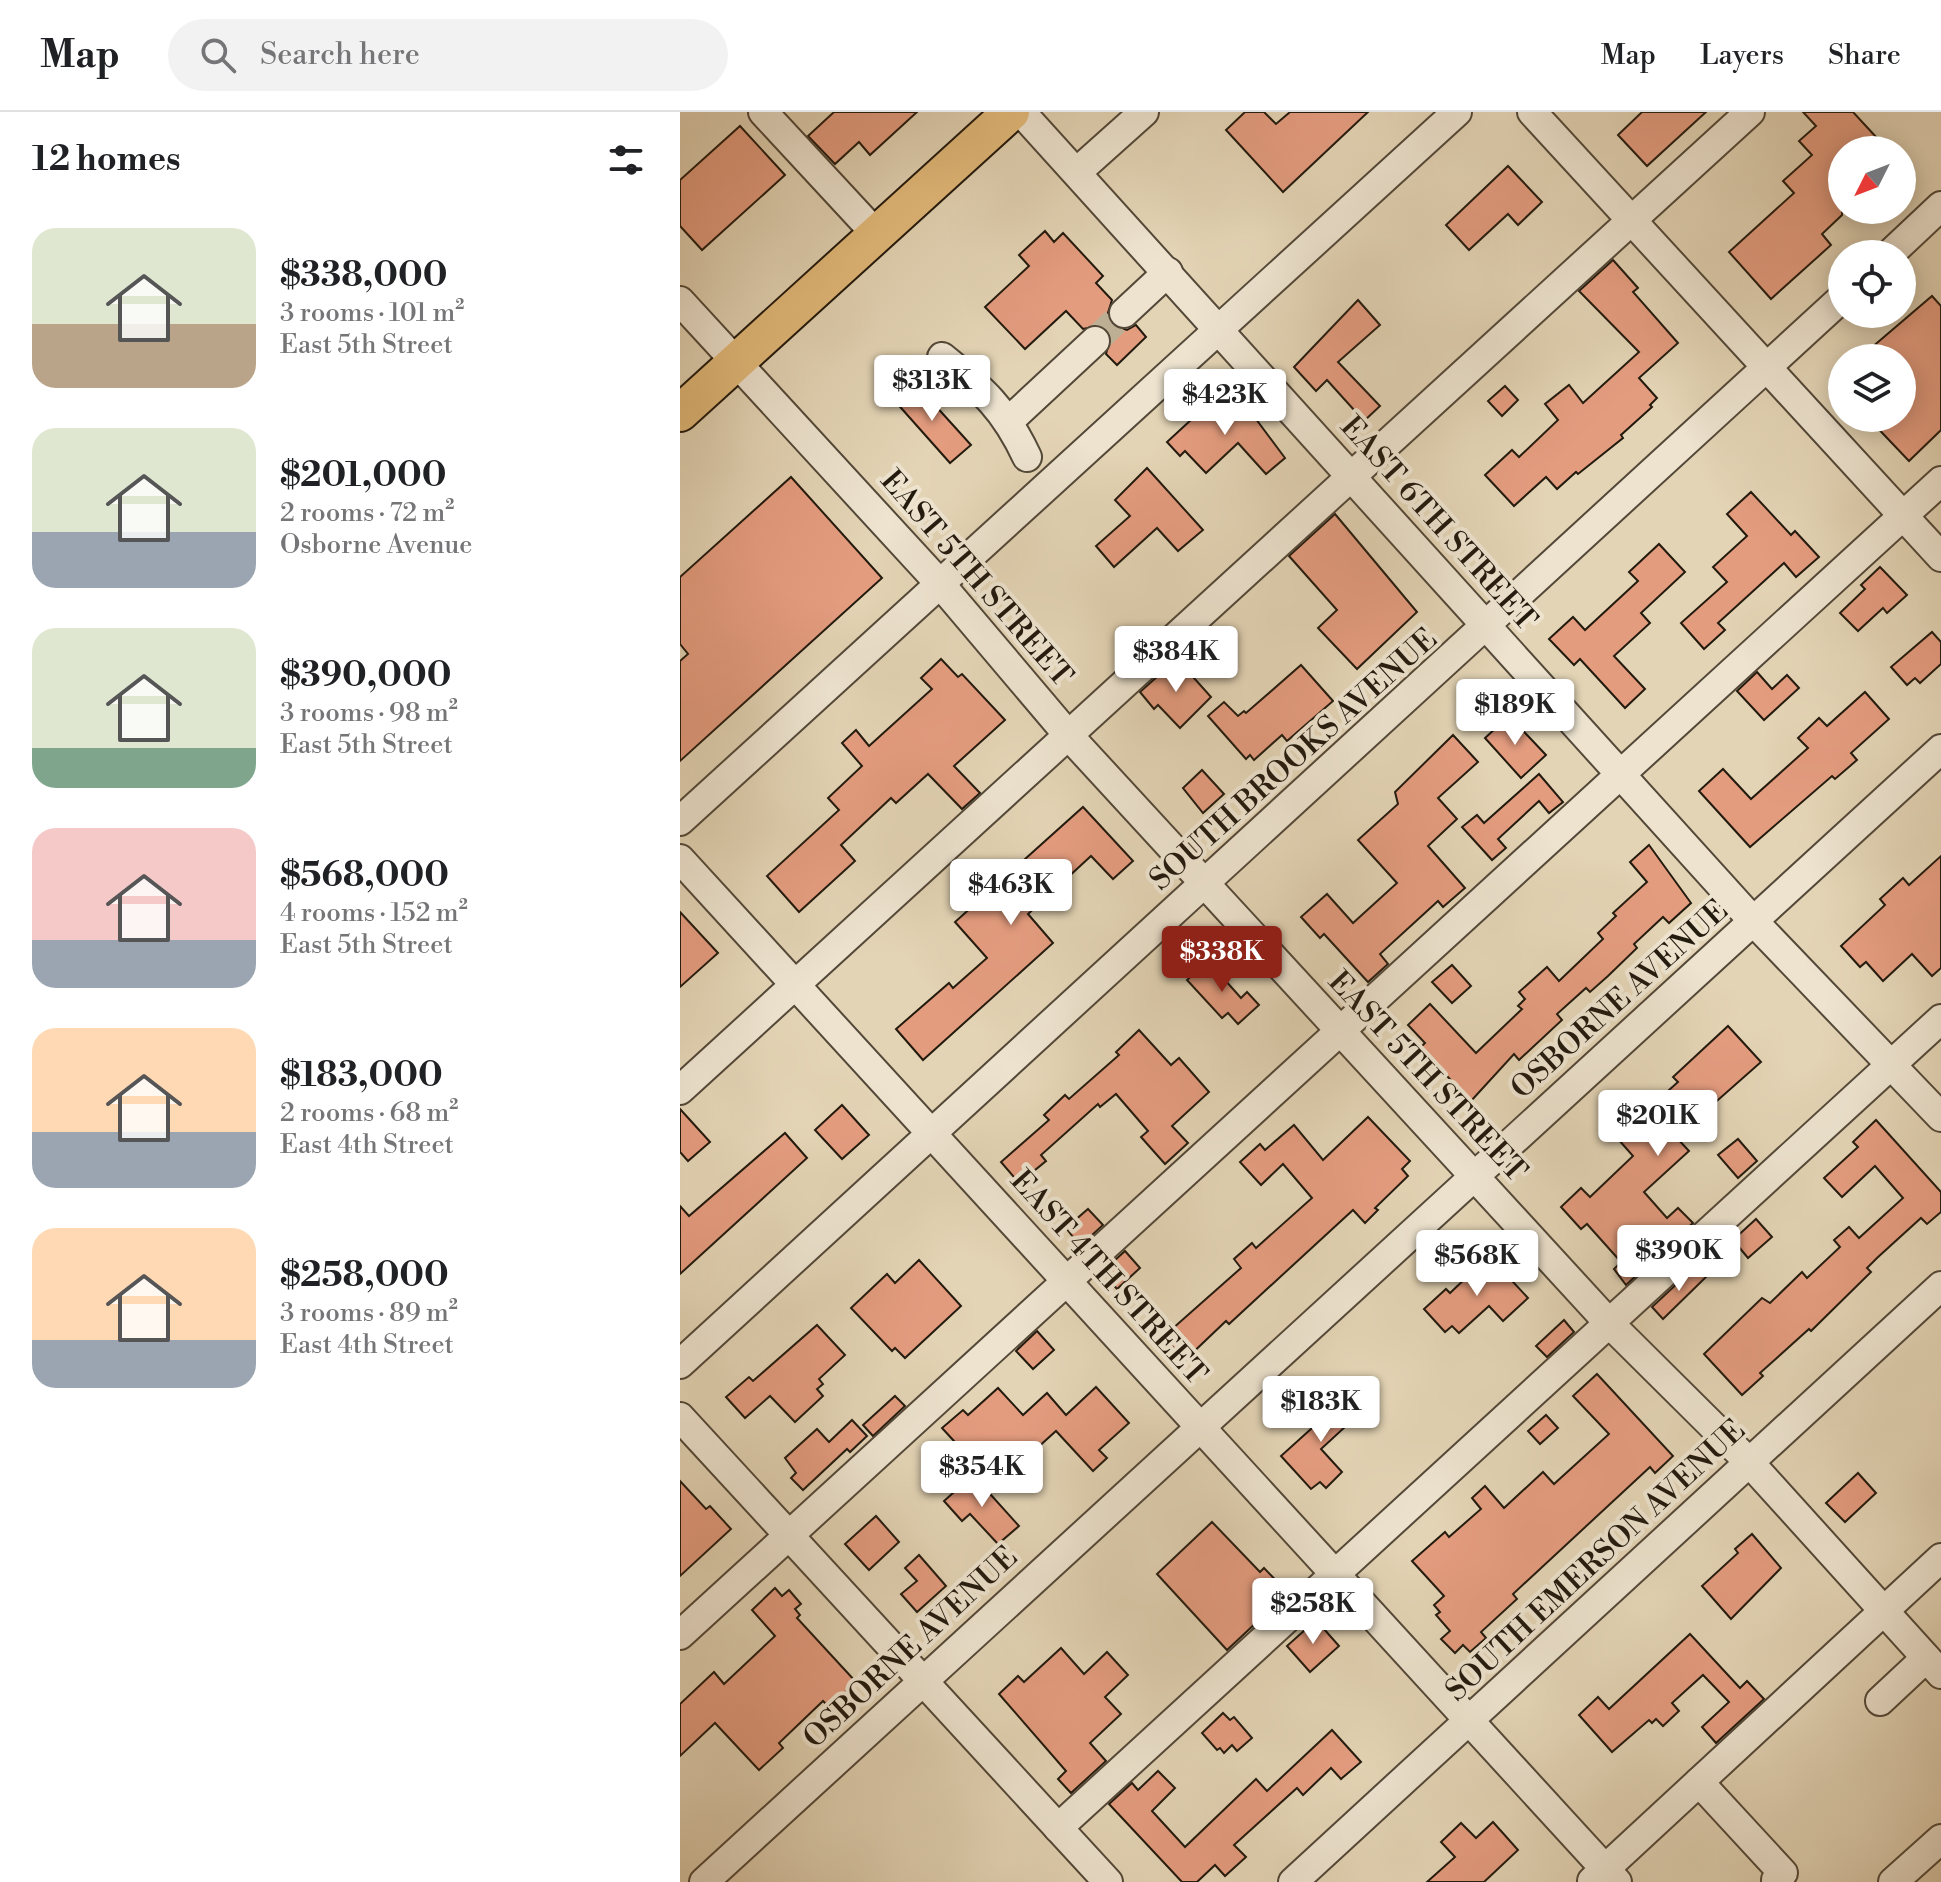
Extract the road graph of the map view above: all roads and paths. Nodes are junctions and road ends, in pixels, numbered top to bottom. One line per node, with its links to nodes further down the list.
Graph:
1 (763, 112): 11 (street)
2 (1011, 112): 11 (main road)
3 (1021, 112): 8 (street, EAST 6TH STREET)
4 (1144, 112): 8 (street)
5 (1457, 112): 17 (street)
6 (1532, 112): 10 (street)
7 (1750, 112): 10 (street)
8 (1077, 172): 13 (street, EAST 6TH STREET)
9 (1941, 206): 12 (street)
10 (1633, 222): 20 (street); 23 (street)
11 (877, 235): 19 (main road)
12 (1905, 240)
13 (1168, 272): 16 (street); 17 (street, EAST 6TH STREET)
14 (680, 301): 19 (street, EAST 5TH STREET)
15 (1828, 311): 20 (street, SOUTH BROOKS AVENUE)
16 (1124, 313)
17 (1221, 329): 23 (street, EAST 6TH STREET); 27 (street)
18 (1095, 341): 22 (street)
19 (736, 362): 21 (main road); 27 (street, EAST 5TH STREET)
20 (1767, 368): 25 (street); 28 (street, SOUTH BROOKS AVENUE)
21 (680, 413)
22 (1010, 420)
23 (1351, 479): 28 (street, EAST 6TH STREET); 29 (street)
24 (1941, 481): 25 (street)
25 (1903, 516): 26 (street); 31 (street)
26 (1941, 557)
27 (942, 586): 29 (street, EAST 5TH STREET); 32 (street)
28 (1487, 627): 31 (street, EAST 6TH STREET); 34 (street, SOUTH BROOKS AVENUE)
29 (1069, 736): 34 (street, EAST 5TH STREET); 36 (street)
30 (1941, 749): 35 (street, OSBORNE AVENUE)
31 (1622, 774): 35 (street, EAST 6TH STREET); 38 (street)
32 (680, 821)
33 (680, 859): 36 (street, EAST 4TH STREET)
34 (1207, 884): 38 (street, EAST 5TH STREET); 42 (street, SOUTH BROOKS AVENUE)
35 (1755, 923): 39 (street, EAST 6TH STREET); 43 (street, OSBORNE AVENUE)
36 (794, 984): 40 (street); 42 (street, EAST 4TH STREET)
37 (1941, 1019): 39 (street)
38 (1339, 1029): 43 (street, EAST 5TH STREET); 44 (street)
39 (1892, 1064): 41 (street, EAST 6TH STREET); 46 (street)
40 (680, 1090)
41 (1941, 1117)
42 (933, 1134): 44 (street, EAST 4TH STREET); 47 (street, SOUTH BROOKS AVENUE)
43 (1474, 1176): 46 (street, EAST 5TH STREET); 49 (street, OSBORNE AVENUE)
44 (1066, 1281): 49 (street, EAST 4TH STREET); 51 (street)
45 (1941, 1286): 50 (street, SOUTH EMERSON AVENUE)
46 (1608, 1322): 50 (street, EAST 5TH STREET); 53 (street)
47 (680, 1364)
48 (680, 1417): 51 (street)
49 (1198, 1427): 53 (street, EAST 4TH STREET); 57 (street, OSBORNE AVENUE)
50 (1750, 1463): 54 (street, EAST 5TH STREET); 59 (street, SOUTH EMERSON AVENUE)
51 (789, 1535): 55 (street); 57 (street)
52 (1941, 1558): 54 (street)
53 (1336, 1576): 59 (street, EAST 4TH STREET); 61 (street)
54 (1883, 1611): 56 (street, EAST 5TH STREET); 60 (street)
55 (680, 1635)
56 (1933, 1666): 58 (street)
57 (923, 1682): 61 (street); 64 (street, OSBORNE AVENUE)
58 (1880, 1701)
59 (1470, 1720): 63 (street, EAST 4TH STREET); 66 (street, SOUTH EMERSON AVENUE)
60 (1699, 1782): 63 (street); 67 (street)
61 (1058, 1828): 65 (street)
62 (1941, 1839): 68 (street)
63 (1605, 1878)
64 (704, 1882)
65 (1108, 1882)
66 (1293, 1882)
67 (1778, 1882)
68 (1893, 1882)

